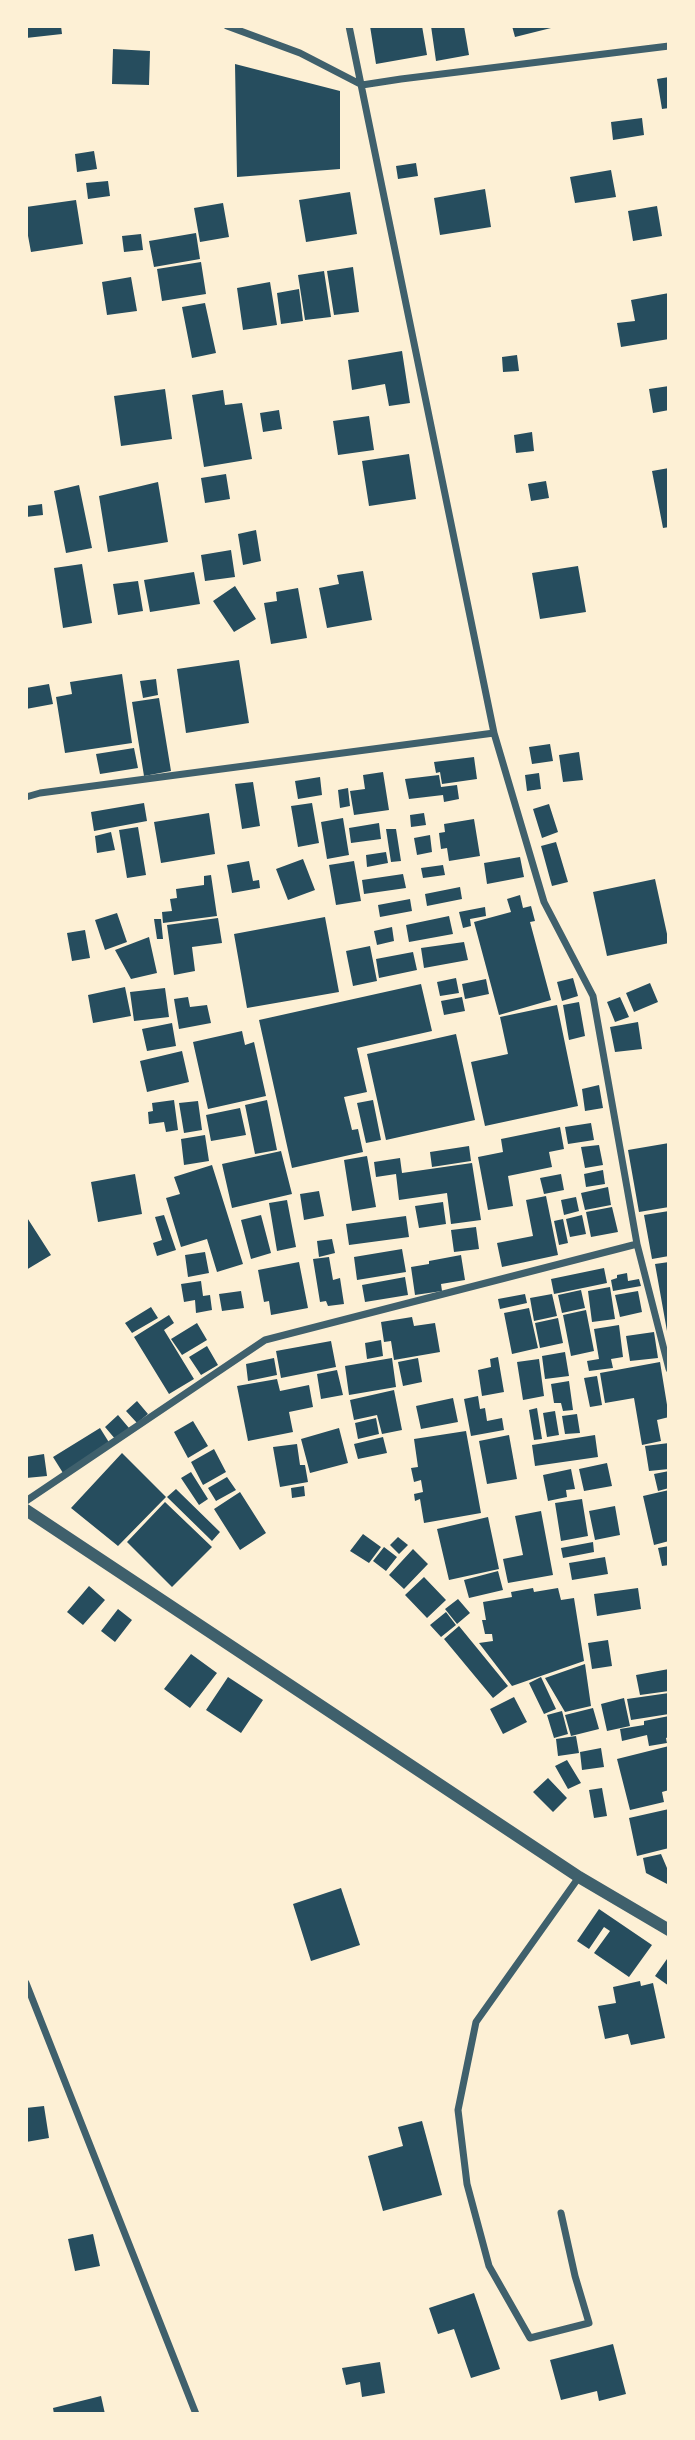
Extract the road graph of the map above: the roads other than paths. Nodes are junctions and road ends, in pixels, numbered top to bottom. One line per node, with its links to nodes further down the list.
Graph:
1 (227, 26): 4 (street)
2 (349, 26): 4 (street)
3 (669, 47): 4 (street)
4 (362, 85): 5 (street)
5 (494, 733): 6 (street); 7 (street)
6 (26, 797)
7 (637, 1244): 8 (street); 9 (street)
8 (669, 1369)
9 (26, 1502)
10 (26, 1510): 11 (street)
11 (579, 1877): 12 (street); 14 (street)
12 (669, 1930)
13 (26, 1983): 15 (street)
14 (561, 2213)
15 (196, 2414)

